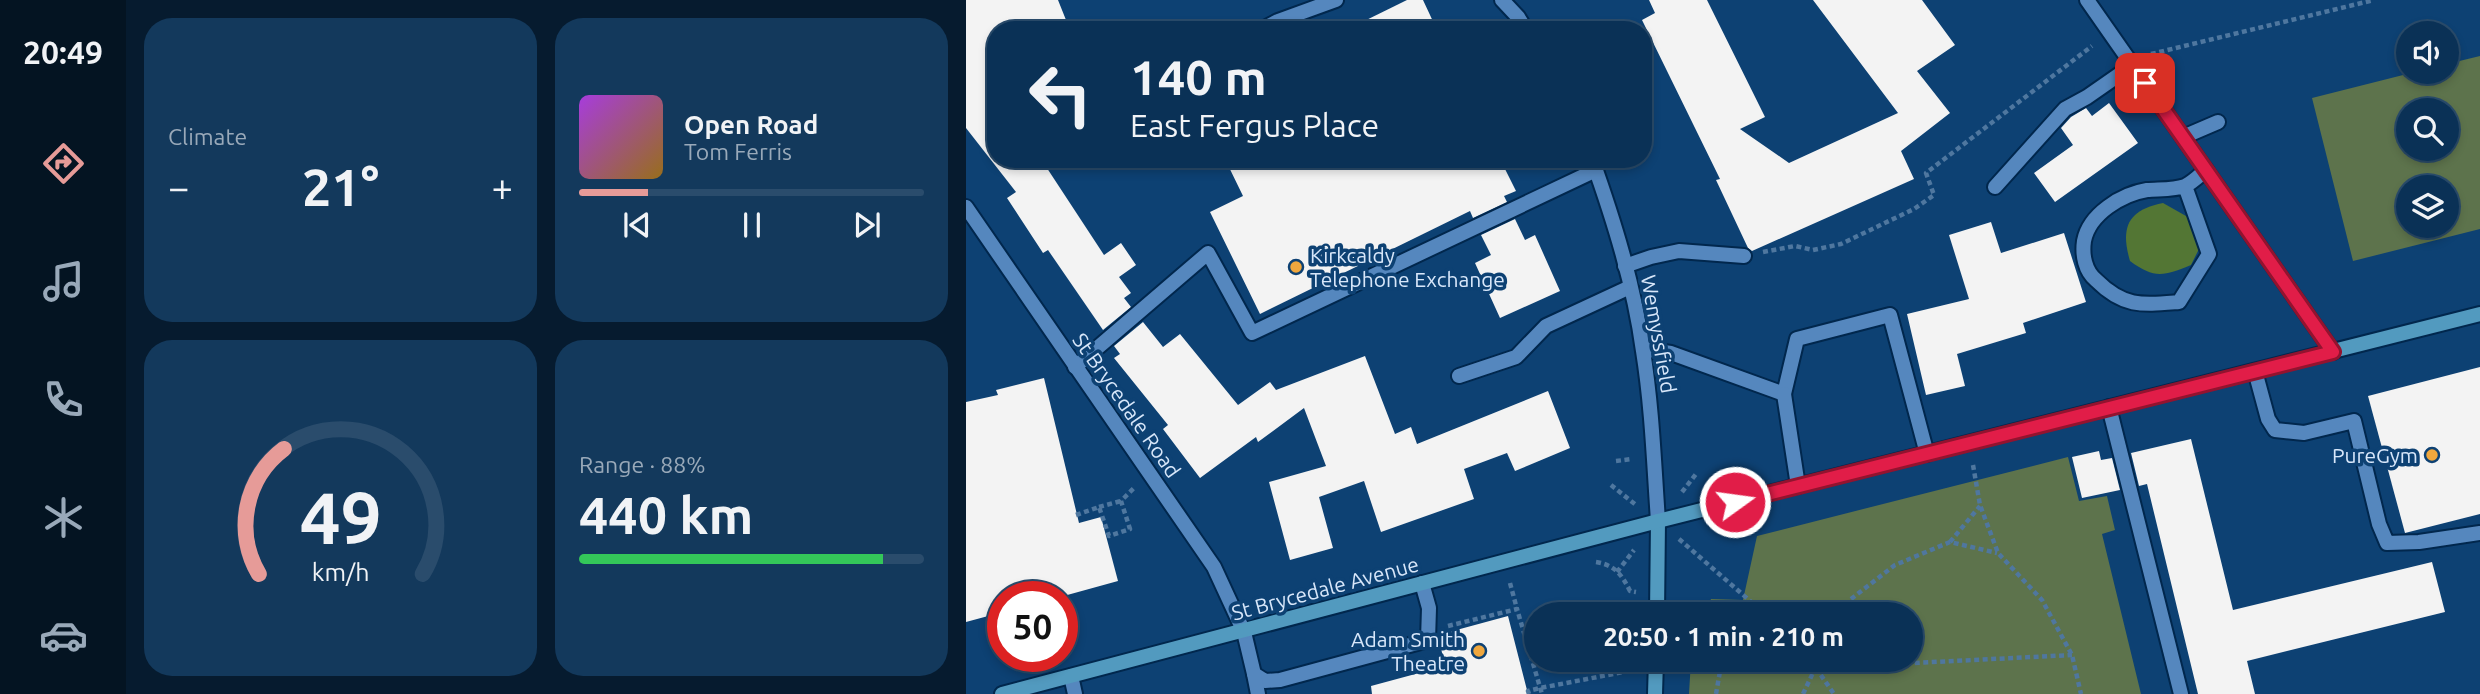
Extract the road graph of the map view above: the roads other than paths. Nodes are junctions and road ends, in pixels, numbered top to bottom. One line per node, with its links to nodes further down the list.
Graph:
1 (1336, 0): 4 (street)
2 (1502, 0): 5 (street)
3 (2087, 0): 6 (street)
4 (1278, 21)
5 (1520, 21)
6 (2131, 62): 8 (street); 13 (street)
7 (2218, 122): 8 (street)
8 (2183, 137): 11 (street)
9 (1588, 168): 21 (street)
10 (1595, 168): 16 (street, Wemyssfield)
11 (2206, 170): 12 (street); 20 (street)
12 (2185, 186): 12 (street)
13 (1995, 187)
14 (966, 207): 21 (street, St Brycedale Road)
15 (1744, 256): 16 (street)
16 (1625, 266): 17 (street, Wemyssfield)
17 (1630, 287): 19 (street, Wemyssfield); 23 (street)
18 (2480, 314): 20 (main road, St Brycedale Avenue)
19 (1643, 349): 24 (street); 28 (street, Wemyssfield)
20 (2333, 352): 22 (main road, St Brycedale Avenue)
21 (1075, 367): 32 (street, St Brycedale Road)
22 (2255, 372): 25 (main road, St Brycedale Avenue); 29 (street)
23 (1459, 376)
24 (1784, 394): 26 (street); 27 (street)
25 (2109, 407): 26 (main road, St Brycedale Avenue); 40 (street)
26 (1927, 454): 27 (main road, St Brycedale Avenue)
27 (1798, 486): 28 (main road, St Brycedale Avenue)
28 (1658, 521): 30 (main road, St Brycedale Avenue); 31 (main road)
29 (2480, 533)
30 (1423, 583): 32 (main road, St Brycedale Avenue); 34 (street)
31 (1658, 602)
32 (1244, 632): 34 (street, St Brycedale Road); 35 (main road, St Brycedale Avenue)
33 (1656, 672): 39 (main road)
34 (1254, 674): 38 (street, St Brycedale Road)
35 (1070, 676): 36 (main road, St Brycedale Avenue); 37 (street)
36 (1002, 694)
37 (1075, 694)
38 (1258, 694)
39 (1655, 694)
40 (2181, 694)

